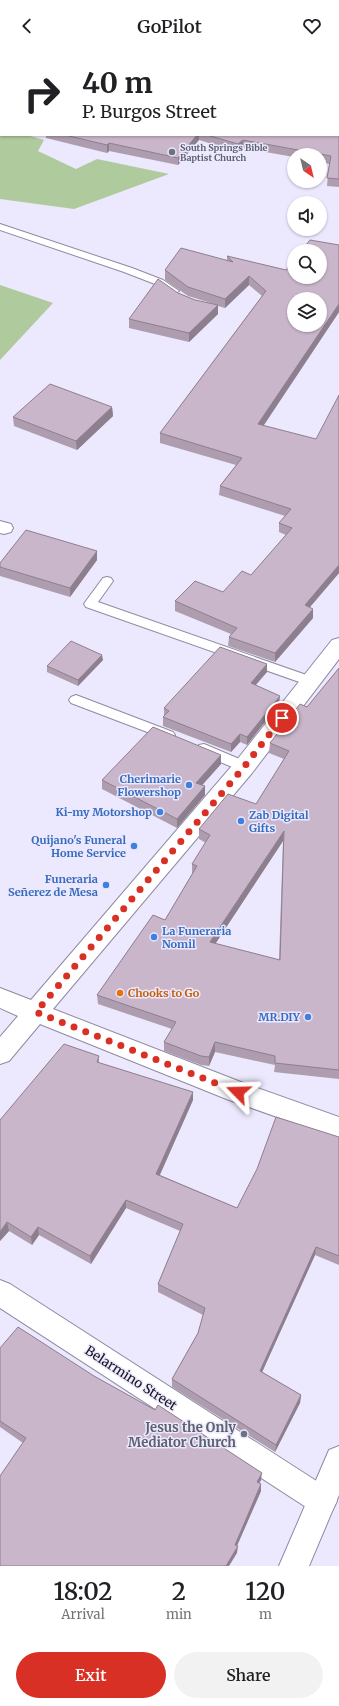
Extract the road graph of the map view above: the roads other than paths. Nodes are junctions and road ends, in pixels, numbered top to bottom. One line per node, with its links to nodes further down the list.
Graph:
1 (0, 227): 2 (lane)
2 (183, 299)
3 (107, 581): 5 (lane)
4 (339, 645): 5 (main road)
5 (310, 681): 9 (main road)
6 (76, 700): 7 (lane)
7 (179, 739)
8 (194, 744): 9 (lane)
9 (244, 767): 11 (main road)
10 (0, 998): 11 (main road)
11 (36, 1012): 12 (main road); 13 (main road)
12 (0, 1054)
13 (339, 1128)
14 (0, 1293): 16 (main road, Belarmino Street)
15 (339, 1460): 16 (main road)
16 (322, 1501): 17 (main road)
17 (294, 1566)

